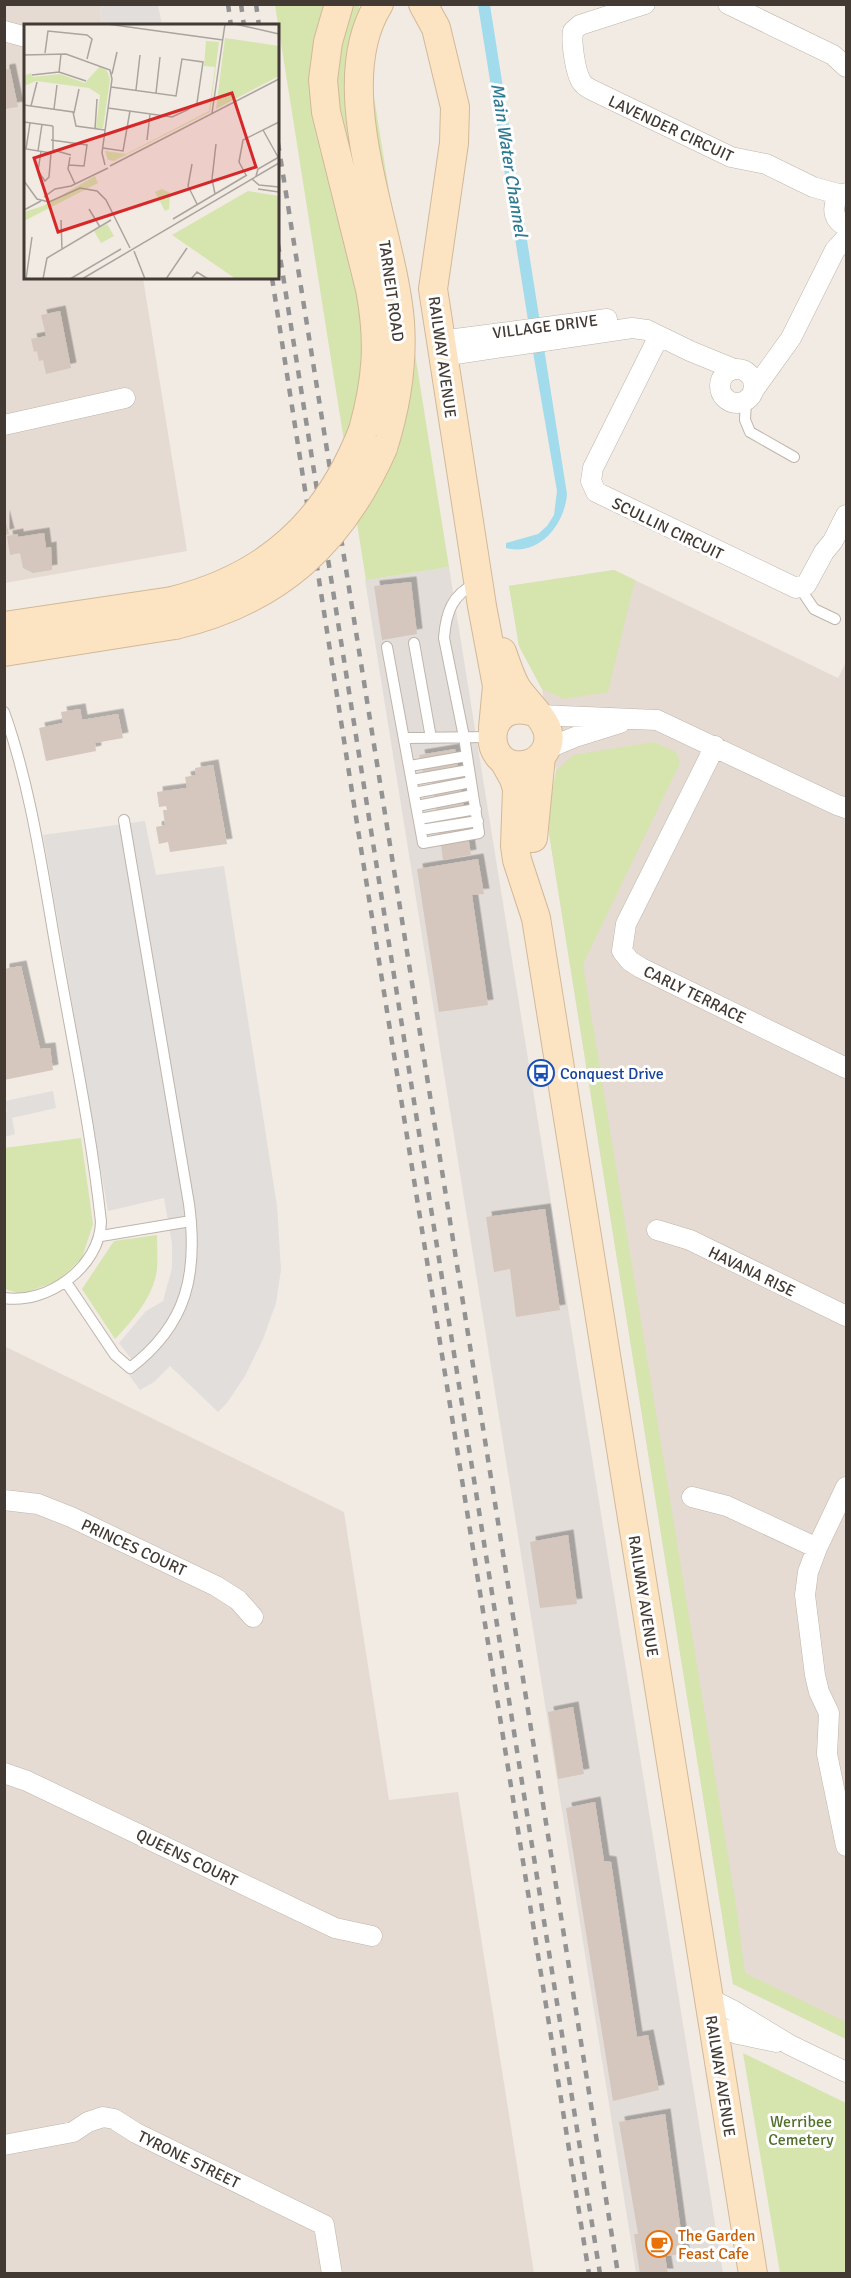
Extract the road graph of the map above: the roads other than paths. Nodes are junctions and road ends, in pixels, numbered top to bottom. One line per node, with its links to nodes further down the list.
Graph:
1 (339, 4): 18 (street, TARNEIT ROAD)
2 (379, 4): 18 (street, TARNEIT ROAD)
3 (423, 4): 12 (street, RAILWAY AVENUE)
4 (645, 4): 9 (street, LAVENDER CIRCUIT)
5 (728, 4): 8 (street)
6 (4, 31): 7 (street)
7 (24, 37)
8 (846, 67)
9 (842, 201): 10 (street)
10 (841, 244): 13 (street)
11 (653, 333): 12 (street, VILLAGE DRIVE); 14 (street, VILLAGE DRIVE); 21 (street, SCULLIN CIRCUIT)
12 (441, 348): 22 (street, RAILWAY AVENUE)
13 (778, 358): 14 (street); 15 (street)
14 (733, 374): 15 (street); 15 (street)
15 (749, 395): 19 (lane)
16 (125, 398): 17 (street)
17 (4, 425)
18 (373, 439): 23 (street, TARNEIT ROAD, bridge)
19 (794, 457)
20 (846, 514): 21 (street)
21 (800, 588): 24 (lane)
22 (480, 594): 30 (street, RAILWAY AVENUE); 34 (street, RAILWAY AVENUE); 34 (lane)
23 (174, 613): 25 (street, TARNEIT ROAD); 28 (street, TARNEIT ROAD)
24 (835, 619)
25 (4, 626)
26 (414, 643): 33 (lane)
27 (387, 647): 32 (lane)
28 (4, 652)
29 (4, 712): 53 (lane)
30 (536, 713): 31 (street); 34 (street); 36 (street)
31 (637, 718): 35 (street); 36 (street)
32 (405, 738): 33 (lane); 38 (lane)
33 (431, 738): 34 (lane)
34 (488, 741): 36 (street); 37 (lane); 49 (street, RAILWAY AVENUE)
35 (715, 746): 46 (street); 50 (street, CARLY TERRACE)
36 (544, 753): 49 (street, RAILWAY AVENUE)
37 (467, 756): 38 (lane); 39 (lane)
38 (410, 766): 40 (lane)
39 (469, 770): 40 (lane); 41 (lane)
40 (412, 780): 42 (lane)
41 (471, 782): 42 (lane); 43 (lane)
42 (414, 793): 44 (lane)
43 (473, 795): 44 (lane); 45 (lane)
44 (417, 806): 47 (lane)
45 (476, 809): 47 (lane); 47 (lane)
46 (843, 809)
47 (419, 819)
48 (123, 820): 51 (lane)
49 (536, 918): 66 (street, RAILWAY AVENUE)
50 (846, 1068)
51 (191, 1221): 53 (lane); 54 (lane)
52 (657, 1230): 56 (street, HAVANA RISE)
53 (101, 1236): 54 (lane)
54 (66, 1282): 55 (lane)
55 (4, 1298)
56 (846, 1316)
57 (846, 1487): 60 (street)
58 (693, 1497): 60 (street)
59 (4, 1500): 61 (street, PRINCES COURT)
60 (817, 1548): 62 (street)
61 (253, 1617)
62 (838, 1712): 64 (street)
63 (4, 1773): 65 (street, QUEENS COURT)
64 (846, 1846)
65 (372, 1936)
66 (710, 2012): 67 (street); 67 (street); 71 (street, RAILWAY AVENUE)
67 (790, 2045): 68 (street)
68 (846, 2072)
69 (4, 2145): 70 (street, TYRONE STREET)
70 (332, 2274)
71 (753, 2274)

